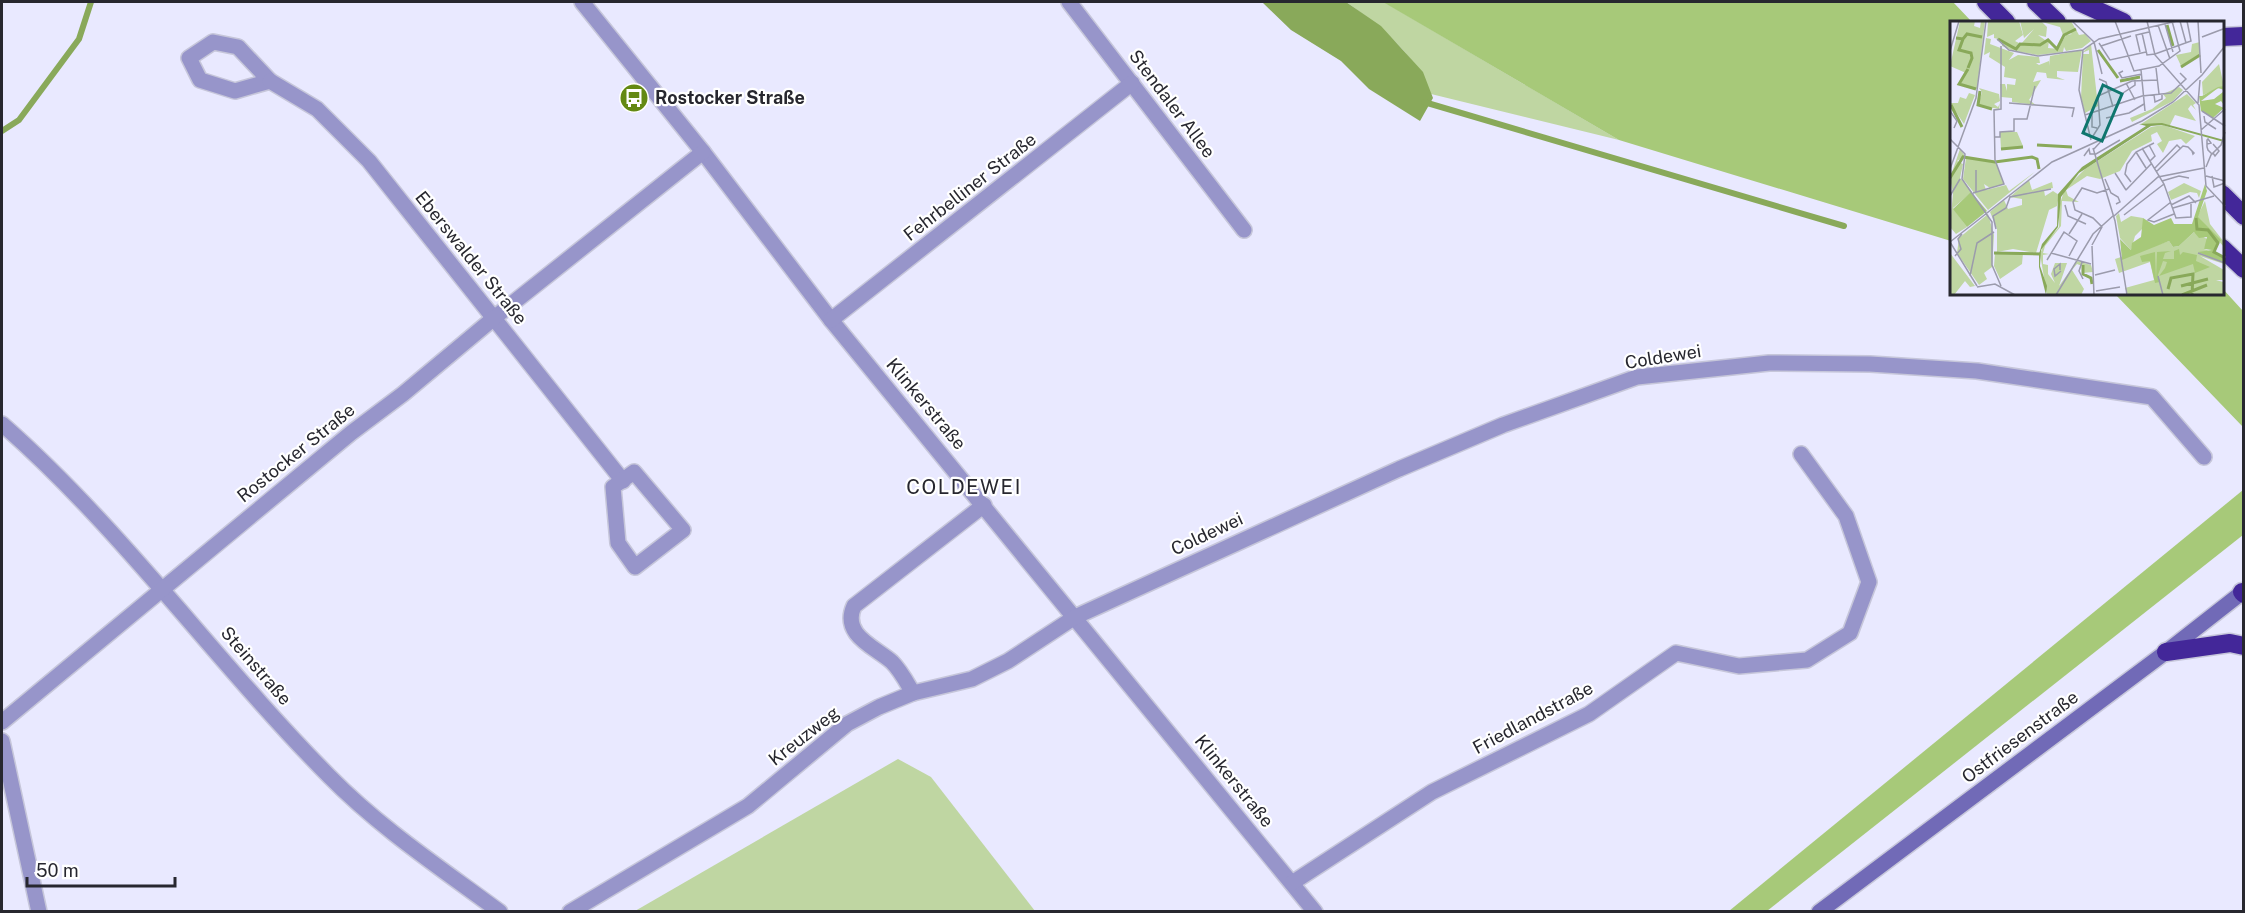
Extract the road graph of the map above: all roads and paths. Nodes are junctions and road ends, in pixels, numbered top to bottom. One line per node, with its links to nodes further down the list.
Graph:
1 (582, 2): 13 (street, Klinkerstraße)
2 (1069, 2): 12 (street, Stendaler Allee)
3 (1986, 2): 6 (highway)
4 (2036, 2): 7 (highway)
5 (2079, 2): 8 (highway)
6 (2005, 21)
7 (2056, 21)
8 (2121, 21)
9 (2244, 36): 10 (highway)
10 (2224, 37)
11 (270, 81): 11 (street, Eberswalder Straße); 19 (street, Eberswalder Straße)
12 (1132, 83): 16 (street, Stendaler Allee); 20 (street, Fehrbelliner Straße)
13 (703, 152): 19 (street, Rostocker Straße); 20 (street, Klinkerstraße)
14 (2224, 195): 15 (highway)
15 (2244, 216)
16 (1244, 230)
17 (2224, 249): 18 (highway)
18 (2244, 269)
19 (494, 318): 24 (street, Eberswalder Straße); 26 (street, Rostocker Straße)
20 (831, 320): 25 (street, Klinkerstraße)
21 (2, 424): 26 (street, Steinstraße)
22 (1801, 454): 34 (street, Friedlandstraße)
23 (2204, 457): 28 (street, Coldewei)
24 (623, 481): 24 (street)
25 (984, 505): 28 (street, Klinkerstraße); 31 (street)
26 (161, 588): 32 (street, Rostocker Straße); 36 (street, Steinstraße)
27 (2243, 592): 30 (main road, Ostfriesenstraße)
28 (1075, 617): 31 (street, Kreuzweg); 34 (street, Klinkerstraße)
29 (2244, 646): 30 (highway)
30 (2166, 652): 39 (main road, Ostfriesenstraße)
31 (913, 693): 37 (street, Kreuzweg)
32 (2, 722)
33 (2, 741): 35 (street)
34 (1292, 883): 38 (street, Klinkerstraße)
35 (39, 912)
36 (500, 912)
37 (570, 912)
38 (1315, 912)
39 (1819, 912)

